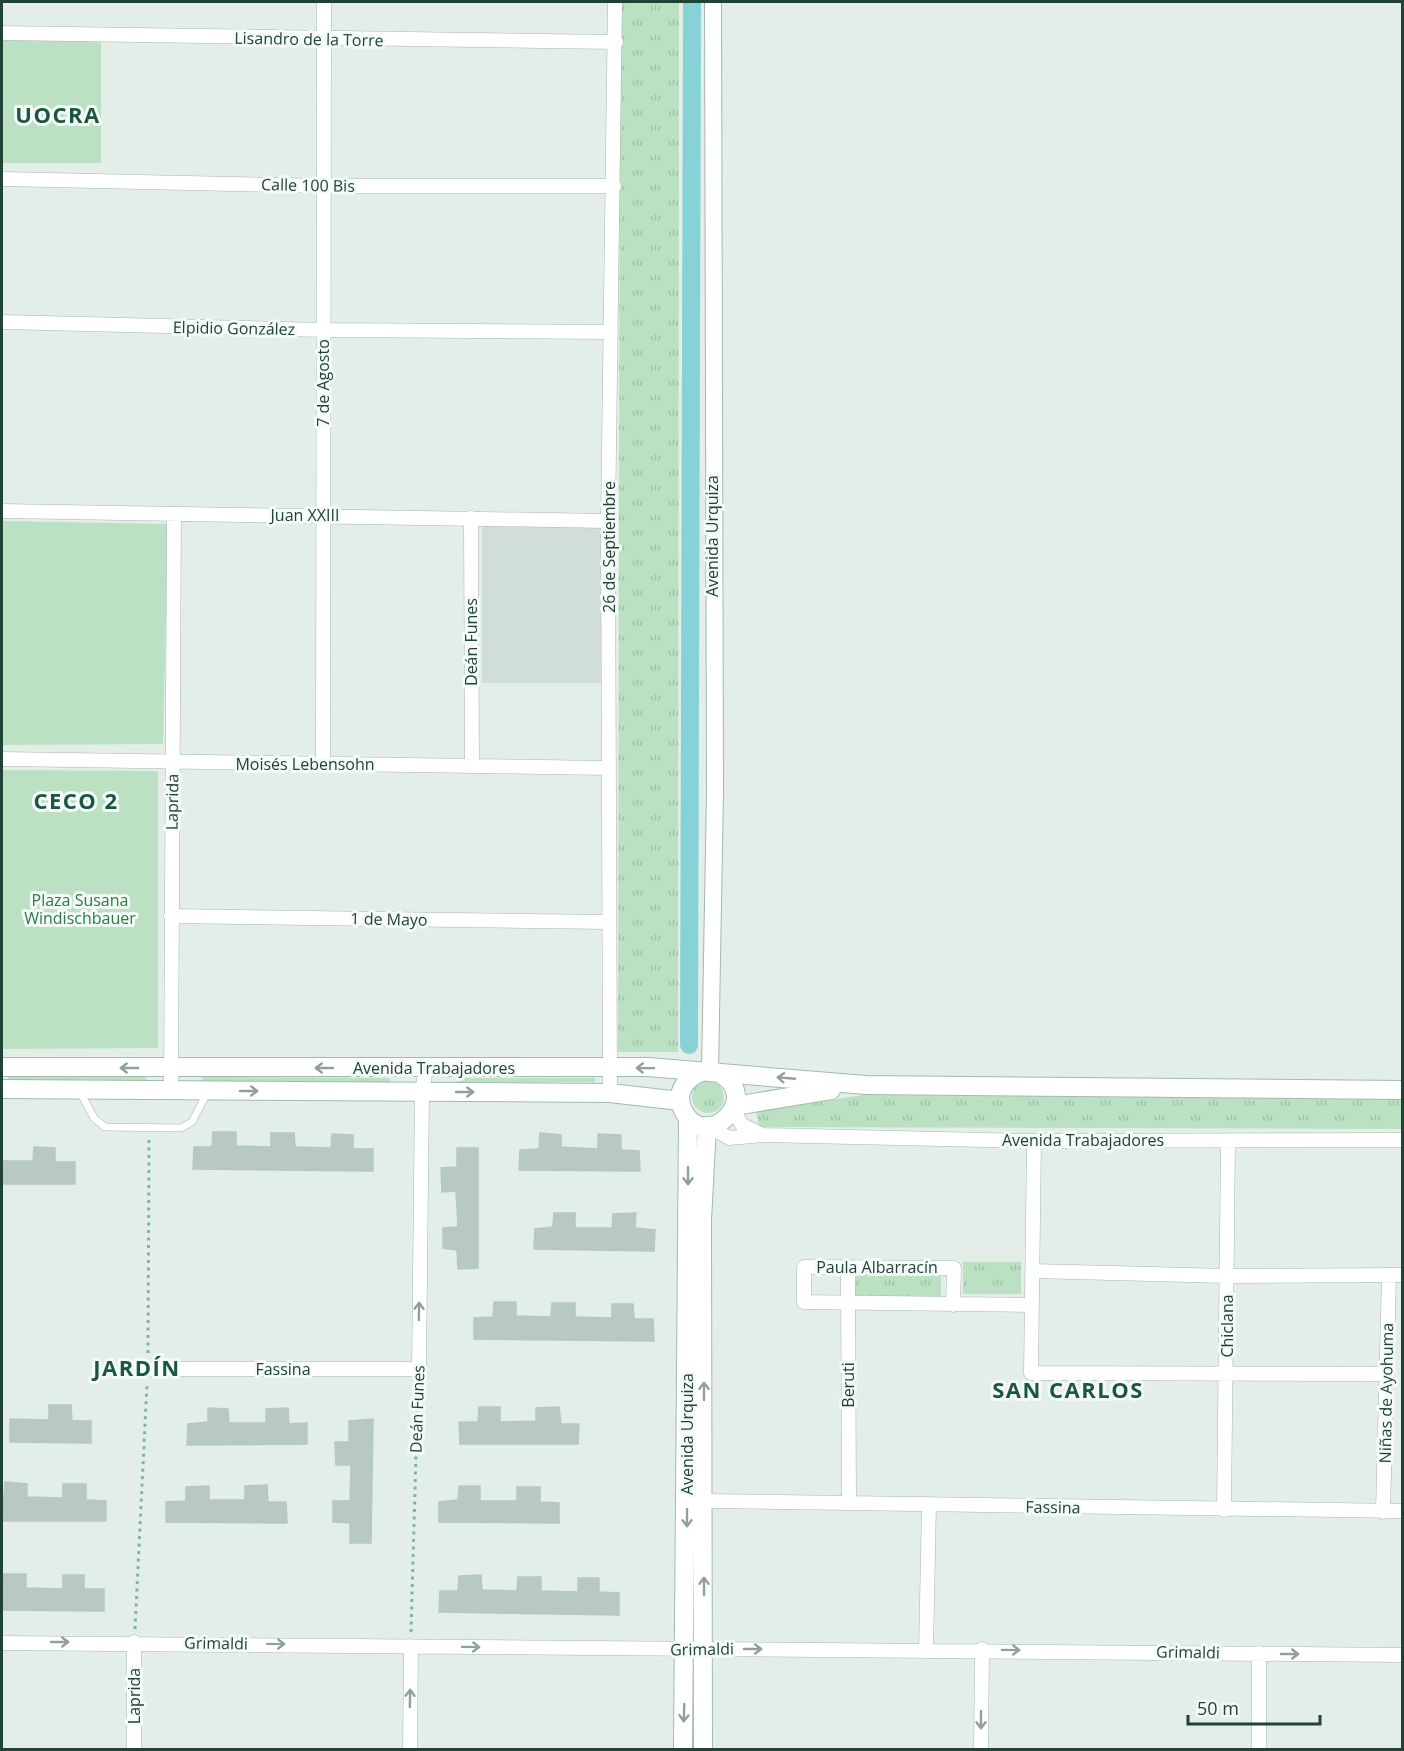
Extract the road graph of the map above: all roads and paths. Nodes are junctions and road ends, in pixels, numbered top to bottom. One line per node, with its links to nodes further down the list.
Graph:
1 (324, 2): 5 (street, 7 de Agosto)
2 (615, 2): 6 (street, 26 de Septiembre)
3 (713, 2): 29 (street, Avenida Urquiza)
4 (2, 33): 5 (street, Lisandro de la Torre)
5 (323, 39): 6 (street, Lisandro de la Torre); 8 (street, 7 de Agosto)
6 (616, 42): 9 (street, 26 de Septiembre)
7 (2, 180): 8 (street, Calle 100 Bis)
8 (324, 186): 9 (street, Calle 100 Bis); 11 (street, 7 de Agosto)
9 (614, 186): 12 (street, 26 de Septiembre)
10 (2, 322): 11 (street, Elpidio González)
11 (323, 330): 12 (street, Elpidio González); 15 (street, 7 de Agosto)
12 (611, 332): 17 (street, 26 de Septiembre)
13 (2, 511): 14 (street, Juan XXIII)
14 (174, 514): 15 (street, Juan XXIII); 19 (street, Laprida)
15 (323, 515): 16 (street, Juan XXIII); 20 (street, 7 de Agosto)
16 (471, 518): 17 (street, Juan XXIII); 21 (street, Deán Funes)
17 (608, 521): 22 (street, 26 de Septiembre)
18 (2, 759): 19 (street, Moisés Lebensohn)
19 (173, 764): 20 (street, Moisés Lebensohn); 23 (street, Laprida)
20 (323, 764): 21 (street, Moisés Lebensohn)
21 (472, 765): 22 (street, Moisés Lebensohn)
22 (609, 768): 24 (street, 26 de Septiembre)
23 (171, 916): 24 (street, 1 de Mayo); 26 (street, Laprida)
24 (608, 922): 27 (street, 26 de Septiembre)
25 (2, 1067): 26 (main road, Avenida Trabajadores, one-way to 25)
26 (170, 1068): 28 (main road, Avenida Trabajadores, one-way to 26); 33 (street, Laprida)
27 (609, 1068): 28 (main road, Avenida Trabajadores); 29 (main road, Avenida Trabajadores, one-way to 27); 37 (street, 26 de Septiembre)
28 (426, 1069): 36 (street, Deán Funes)
29 (709, 1071): 30 (main road, Avenida Trabajadores, one-way to 29); 38 (main road); 39 (main road)
30 (866, 1085): 35 (main road, Avenida Trabajadores); 39 (main road, Avenida Trabajadores)
31 (2, 1089): 32 (main road, Avenida Trabajadores)
32 (79, 1089): 33 (main road, Avenida Trabajadores); 34 (lane)
33 (171, 1090): 34 (main road, Avenida Trabajadores)
34 (208, 1090): 36 (main road, Avenida Trabajadores, one-way to 36)
35 (1402, 1090)
36 (422, 1091): 37 (main road, Avenida Trabajadores, one-way to 37); 54 (street, Deán Funes, one-way to 36)
37 (610, 1093): 38 (main road, Avenida Trabajadores)
38 (680, 1101): 40 (main road)
39 (734, 1108): 41 (main road); 42 (street)
40 (688, 1118): 41 (main road); 66 (main road, Avenida Urquiza, one-way to 66)
41 (708, 1126): 42 (street, Avenida Trabajadores); 57 (main road, Avenida Urquiza, one-way to 41)
42 (763, 1135): 44 (street, Avenida Trabajadores)
43 (1402, 1140): 45 (street, Avenida Trabajadores)
44 (1034, 1141): 45 (street, Avenida Trabajadores); 47 (street)
45 (1228, 1141): 49 (street, Chiclana)
46 (848, 1268): 50 (street, Beruti); 50 (street, Paula Albarracín); 51 (street, Paula Albarracín)
47 (1033, 1271): 49 (street); 52 (street)
48 (1396, 1275): 49 (street); 56 (street, Niñas de Ayohuma)
49 (1228, 1276): 55 (street, Chiclana)
50 (848, 1303): 51 (street, Paula Albarracín); 58 (street, Beruti)
51 (953, 1305): 52 (street, Paula Albarracín)
52 (1032, 1305): 55 (street)
53 (148, 1368): 54 (street, Fassina)
54 (419, 1369): 65 (path, Deán Funes)
55 (1227, 1374): 56 (street); 60 (street, Chiclana)
56 (1386, 1374): 61 (street, Niñas de Ayohuma)
57 (704, 1502): 58 (street, Fassina); 66 (main road, Avenida Urquiza, one-way to 57)
58 (849, 1503): 59 (street, Fassina)
59 (929, 1505): 60 (street, Fassina); 68 (street)
60 (1224, 1510): 61 (street, Fassina)
61 (1383, 1512): 62 (street, Fassina)
62 (1402, 1512)
63 (134, 1642): 64 (street, Grimaldi, one-way to 63); 65 (street, Grimaldi, one-way to 65); 71 (street, Laprida)
64 (2, 1643)
65 (411, 1646): 66 (street, Grimaldi, one-way to 66); 72 (street, one-way to 65)
66 (695, 1649): 68 (street, Grimaldi, one-way to 68); 73 (main road, Avenida Urquiza, one-way to 73); 74 (main road, Avenida Urquiza)
67 (982, 1649): 68 (street, Grimaldi); 69 (street, Grimaldi, one-way to 69); 75 (street, one-way to 75)
68 (926, 1650)
69 (1259, 1653): 70 (street, Grimaldi, one-way to 70); 76 (street)
70 (1402, 1654)
71 (134, 1749)
72 (410, 1749)
73 (683, 1749)
74 (703, 1749)
75 (981, 1749)
76 (1259, 1749)

